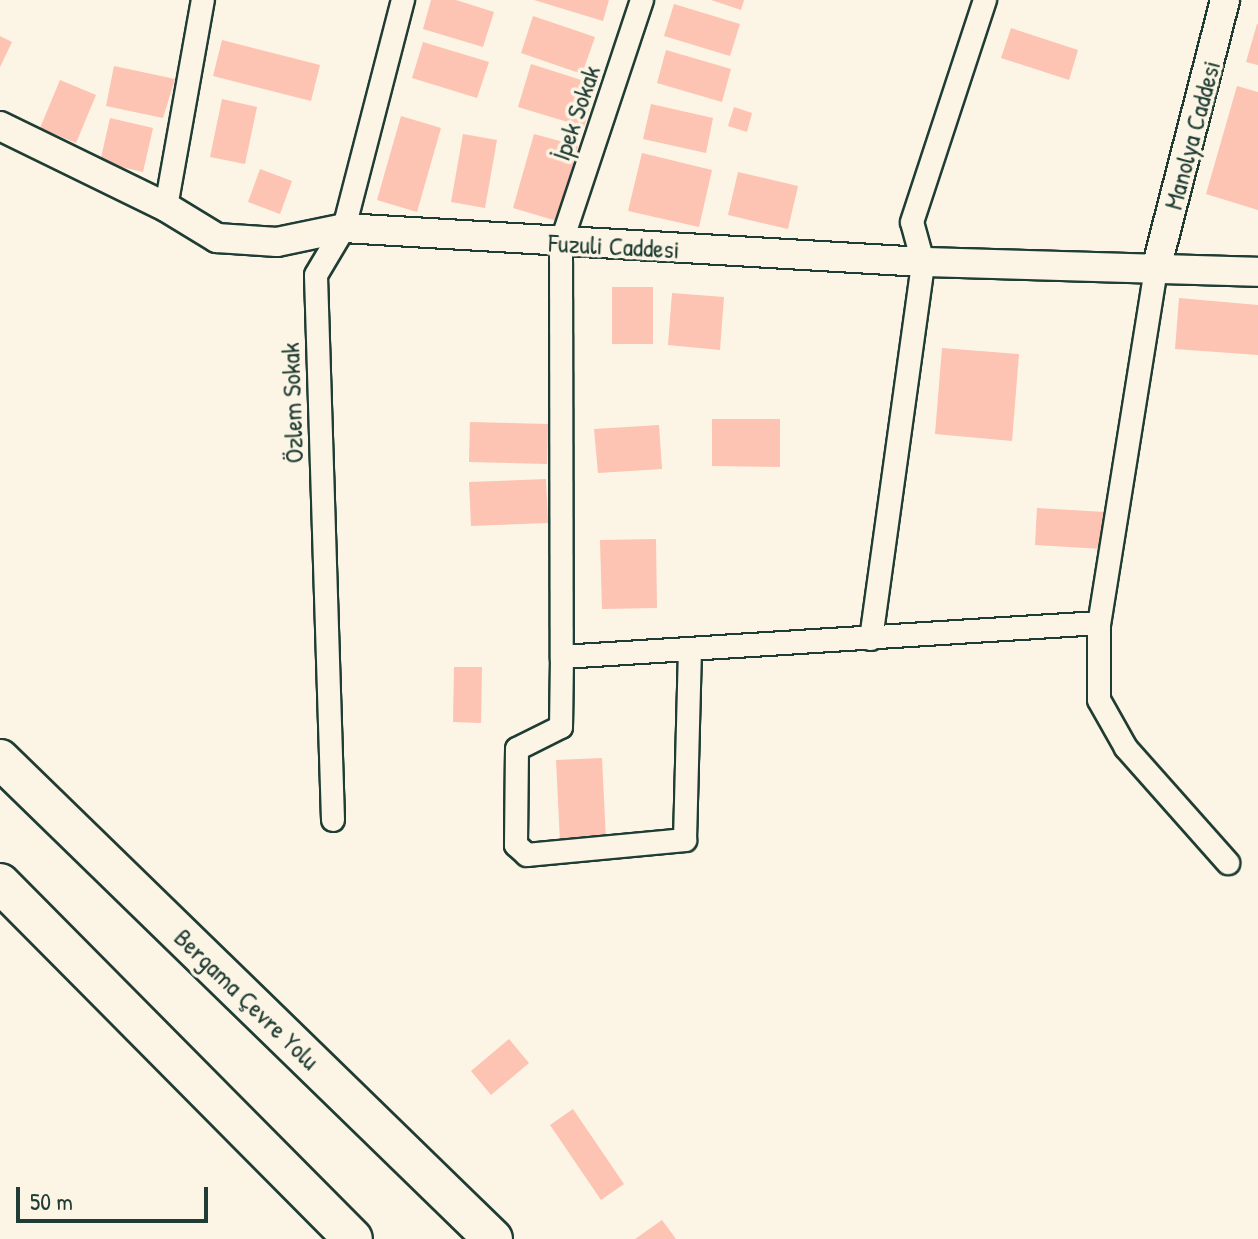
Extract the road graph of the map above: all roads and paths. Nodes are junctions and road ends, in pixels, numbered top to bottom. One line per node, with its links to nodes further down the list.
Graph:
1 (203, 0): 7 (street)
2 (403, 0): 8 (street, Özlem Sokak)
3 (642, 0): 9 (street, İpek Sokak)
4 (985, 0): 10 (street)
5 (1225, 0): 11 (street, Manolya Caddesi)
6 (0, 126): 7 (street, Fuzuli Caddesi)
7 (166, 207): 8 (street, Fuzuli Caddesi)
8 (344, 228): 9 (street, Fuzuli Caddesi); 18 (street, Özlem Sokak)
9 (561, 243): 10 (street, Fuzuli Caddesi); 16 (street, İpek Sokak)
10 (923, 262): 11 (street, Fuzuli Caddesi); 14 (street)
11 (1156, 269): 12 (street, Fuzuli Caddesi); 13 (street)
12 (1258, 272)
13 (1099, 623): 14 (street); 19 (street)
14 (871, 639): 15 (street)
15 (690, 650): 16 (street); 16 (street, İpek Sokak)
16 (562, 657)
17 (0, 759): 22 (highway, Bergama Çevre Yolu)
18 (333, 820)
19 (1228, 863)
20 (0, 883): 21 (highway)
21 (353, 1239)
22 (493, 1239)

